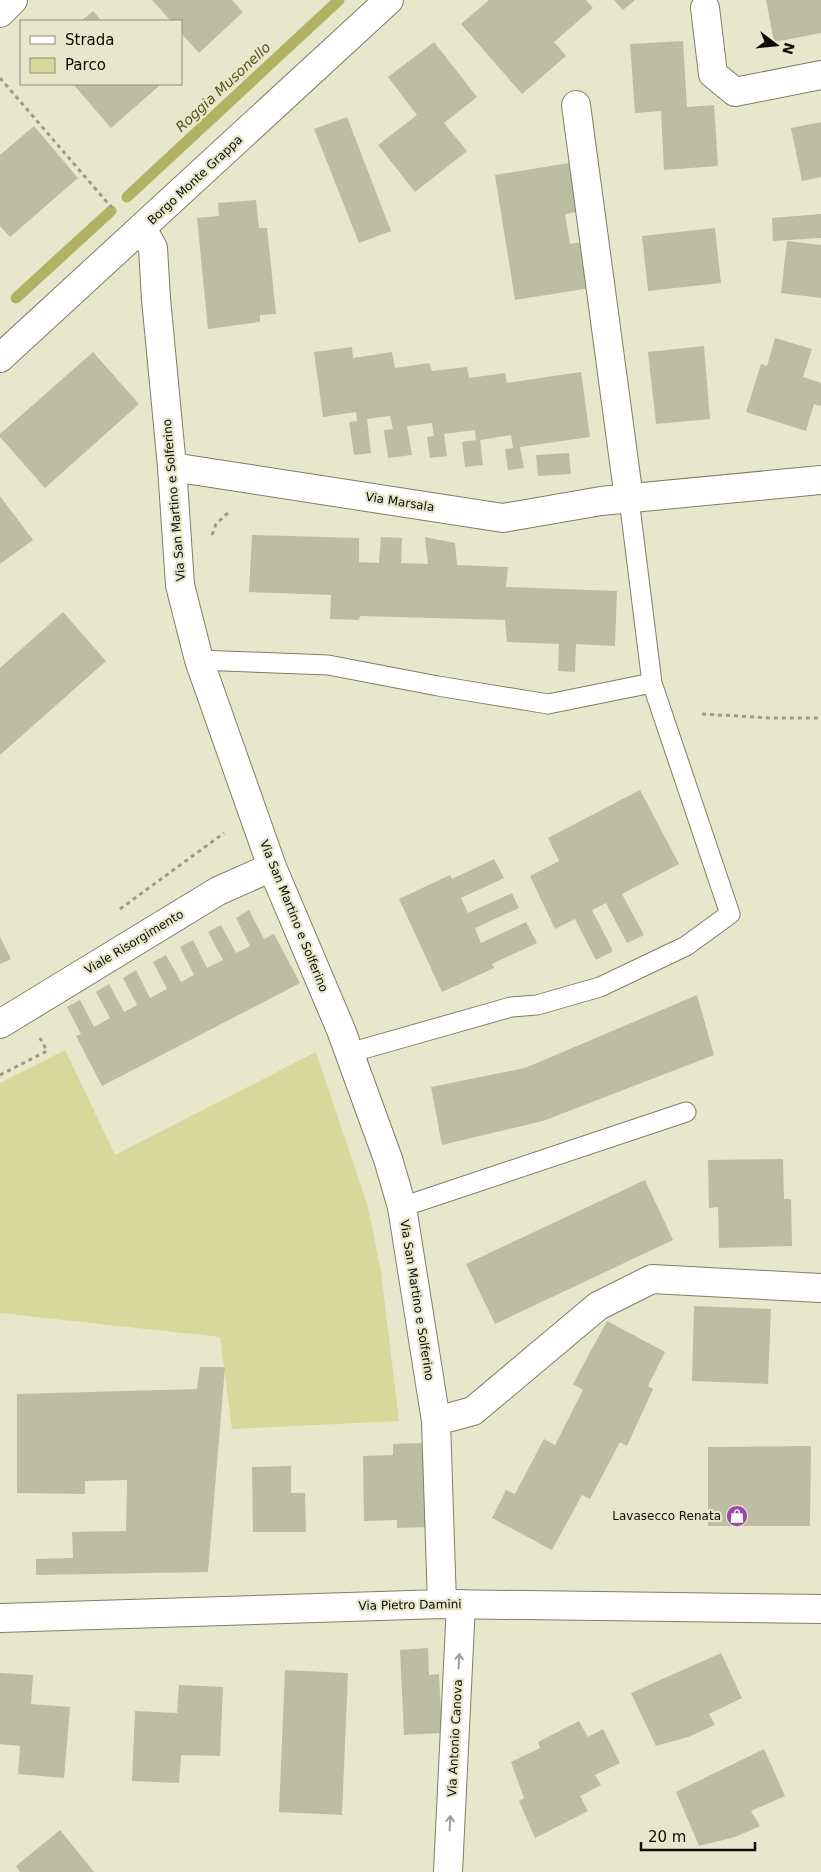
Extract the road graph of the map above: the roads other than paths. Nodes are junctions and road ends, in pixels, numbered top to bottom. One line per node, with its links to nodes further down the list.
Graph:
1 (13, 0): 4 (street)
2 (389, 0): 7 (street, Borgo Monte Grappa)
3 (705, 8): 5 (street)
4 (0, 13)
5 (821, 76)
6 (576, 104): 11 (street)
7 (142, 228): 8 (street, Borgo Monte Grappa); 9 (street, Via San Martino e Solferino)
8 (0, 358)
9 (172, 467): 11 (street, Via Marsala); 12 (street, Via San Martino e Solferino)
10 (821, 480): 11 (street, Via Marsala)
11 (628, 498): 13 (lane)
12 (199, 660): 13 (lane); 14 (street, Via San Martino e Solferino)
13 (652, 683): 16 (lane)
14 (272, 867): 15 (street, Viale Risorgimento); 16 (street, Via San Martino e Solferino)
15 (0, 1024)
16 (349, 1053): 18 (street, Via San Martino e Solferino)
17 (686, 1112): 18 (lane)
18 (402, 1207): 20 (street, Via San Martino e Solferino)
19 (821, 1288): 20 (street)
20 (436, 1421): 21 (street, Via San Martino e Solferino)
21 (452, 1604): 22 (street, Via Pietro Damini); 23 (street, Via Pietro Damini); 24 (street, Via Antonio Canova, one-way to 21)
22 (821, 1609)
23 (0, 1618)
24 (448, 1872)

